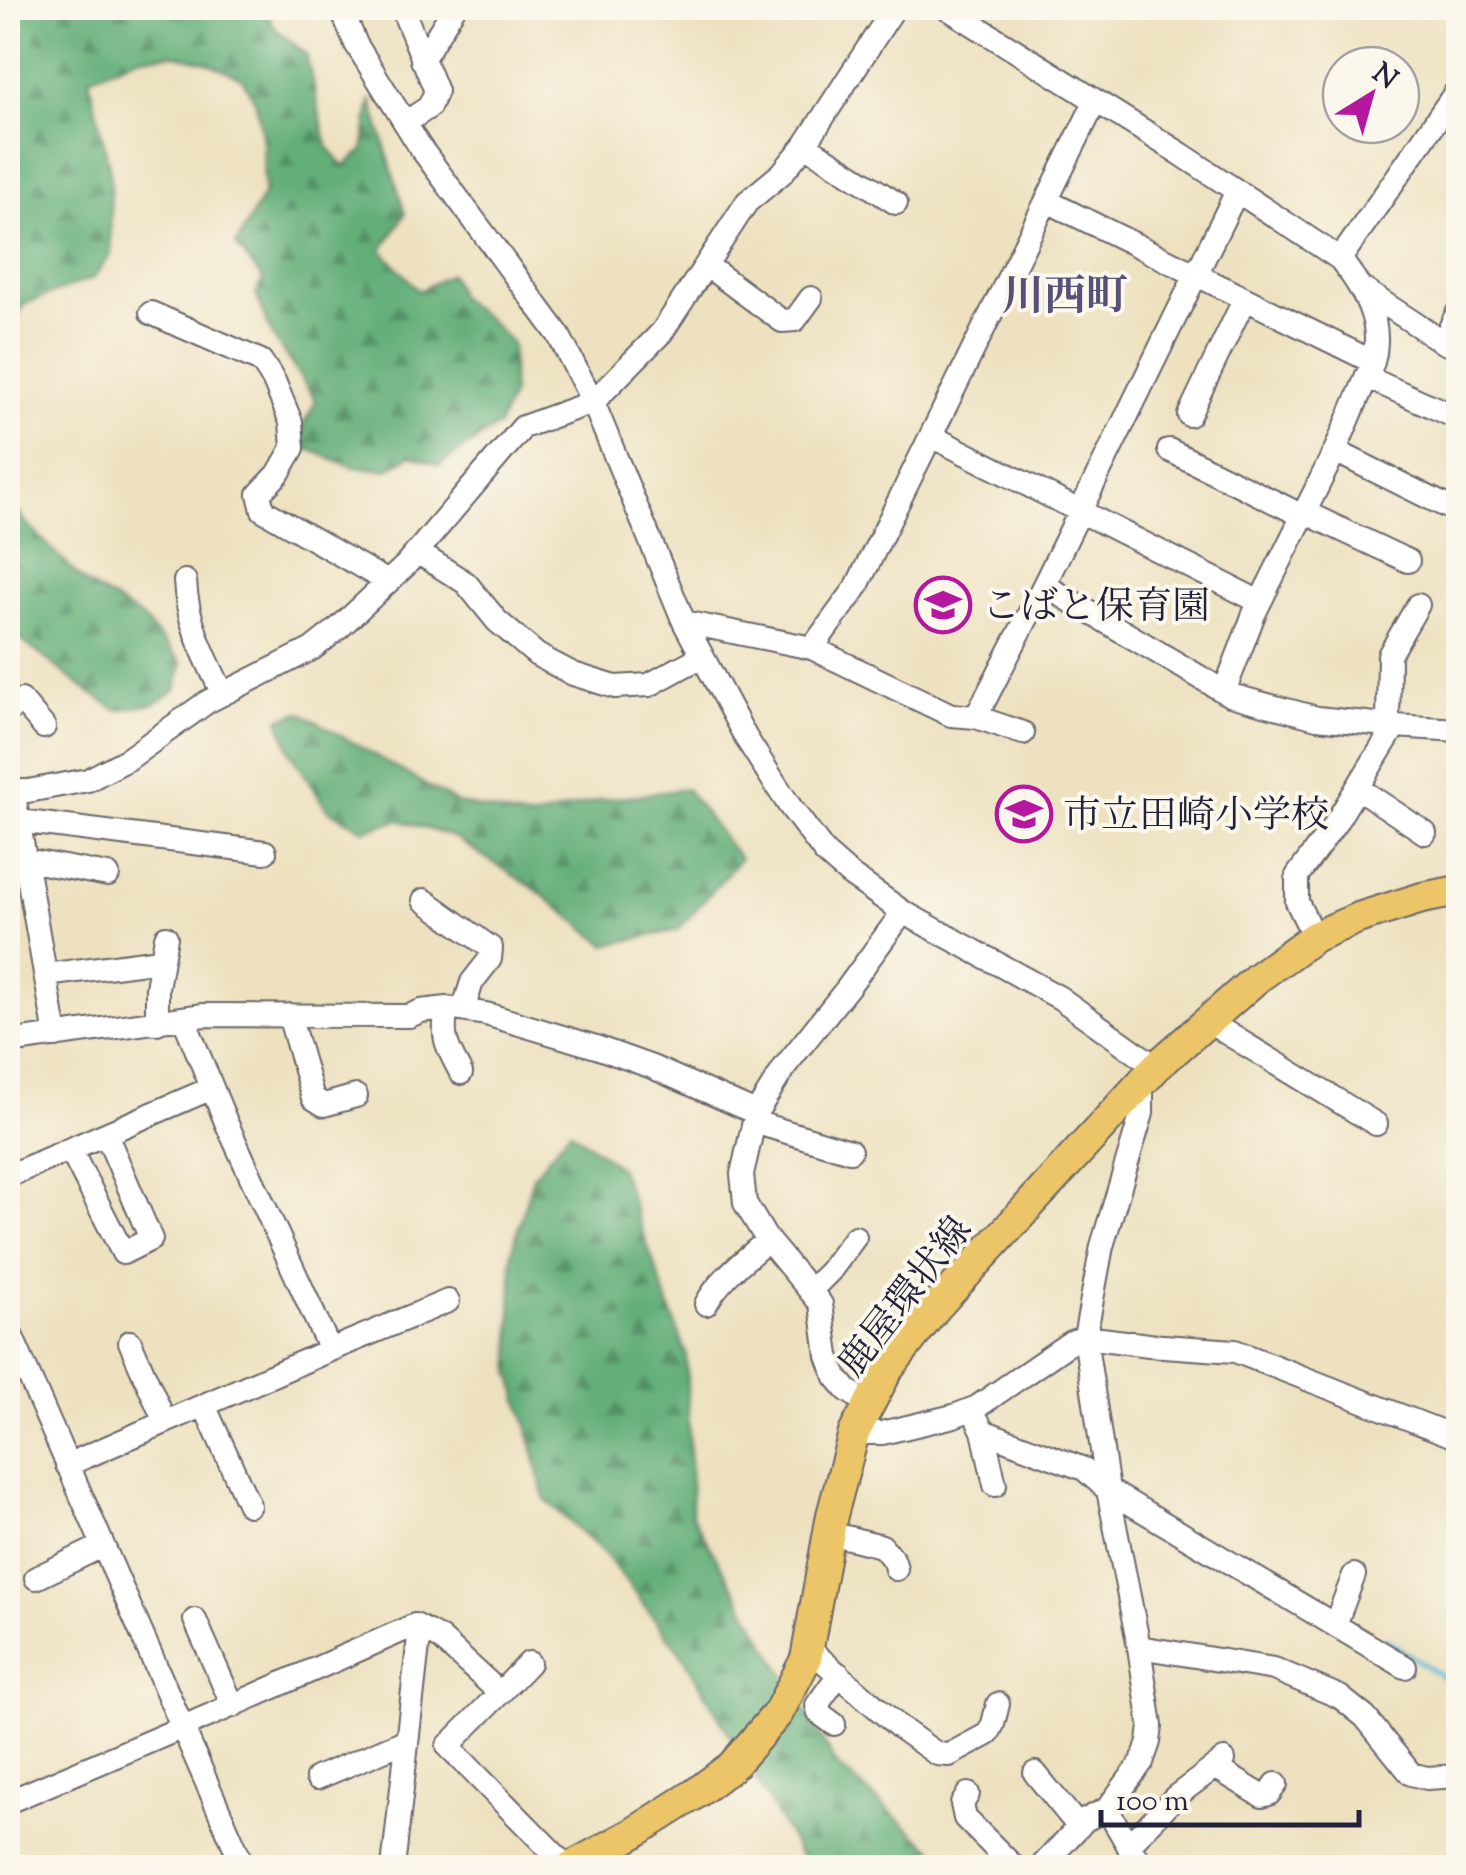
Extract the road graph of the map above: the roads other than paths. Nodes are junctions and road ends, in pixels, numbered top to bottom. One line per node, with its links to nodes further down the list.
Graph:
1 (341, 8): 9 (street)
2 (402, 8): 6 (street)
3 (454, 8): 6 (street)
4 (894, 8): 10 (street)
5 (946, 8): 8 (street)
6 (422, 60): 9 (street)
7 (1458, 89): 14 (street)
8 (1095, 102): 11 (street); 12 (street)
9 (405, 123): 24 (street)
10 (804, 144): 13 (street); 15 (street)
11 (1237, 191): 14 (street); 16 (street)
12 (1046, 201): 16 (street); 27 (street)
13 (896, 203)
14 (1340, 259): 17 (street)
15 (706, 264): 18 (street); 24 (street)
16 (1195, 276): 19 (street); 30 (street)
17 (1361, 288): 22 (street); 23 (street)
18 (811, 298)
19 (1244, 300): 23 (street); 25 (street)
20 (150, 312): 36 (street)
21 (1458, 312): 22 (street)
22 (1451, 346)
23 (1370, 370): 26 (street); 29 (street)
24 (592, 402): 33 (street); 40 (street)
25 (1188, 415)
26 (1458, 418)
27 (931, 436): 30 (street); 41 (street)
28 (1169, 450): 32 (street)
29 (1335, 451): 31 (street); 32 (street)
30 (1080, 511): 37 (street); 38 (street)
31 (1458, 512)
32 (1304, 514): 34 (street); 38 (street)
33 (417, 552): 36 (street); 42 (street)
34 (1403, 553)
35 (186, 581): 44 (street)
36 (388, 582): 44 (street)
37 (1044, 586): 43 (street); 46 (street)
38 (1260, 602): 43 (street)
39 (1418, 605): 47 (street)
40 (684, 622): 41 (street); 42 (street)
41 (812, 648): 46 (street)
42 (702, 656): 60 (street)
43 (1224, 692): 47 (street)
44 (224, 694): 51 (street)
45 (8, 711): 48 (street)
46 (976, 716): 50 (street)
47 (1391, 726): 49 (street); 52 (street)
48 (44, 727)
49 (1458, 730)
50 (1023, 732)
51 (14, 785): 53 (street)
52 (1358, 788): 54 (street); 62 (street)
53 (19, 821): 55 (street); 56 (street)
54 (1425, 833)
55 (265, 852)
56 (26, 860): 57 (street); 64 (street)
57 (108, 875)
58 (1458, 891): 62 (main road, 鹿屋環状線)
59 (424, 900): 65 (street)
60 (903, 912): 73 (street); 76 (street)
61 (166, 937): 69 (street)
62 (1314, 937): 68 (main road, 鹿屋環状線)
63 (152, 961): 64 (street)
64 (46, 975): 70 (street)
65 (455, 1009): 66 (street); 72 (street); 76 (street)
66 (289, 1015): 67 (street); 75 (street)
67 (184, 1020): 69 (street); 74 (street)
68 (1207, 1021): 73 (main road, 鹿屋環状線); 77 (street)
69 (157, 1023): 70 (street)
70 (56, 1036): 71 (street)
71 (8, 1042)
72 (461, 1073)
73 (1149, 1075): 88 (street); 91 (main road, 鹿屋環状線)
74 (212, 1088): 78 (street); 90 (street)
75 (356, 1096)
76 (755, 1117): 80 (street); 83 (street)
77 (1376, 1124)
78 (106, 1134): 79 (street); 79 (street)
79 (70, 1149): 81 (street)
80 (850, 1151)
81 (8, 1176)
82 (855, 1237): 84 (street)
83 (768, 1240): 84 (street); 86 (street)
84 (810, 1291): 91 (street)
85 (448, 1301): 90 (street)
86 (706, 1304)
87 (8, 1328): 98 (street)
88 (1085, 1337): 93 (street); 97 (street); 100 (street)
89 (130, 1342): 94 (street)
90 (330, 1350): 92 (street)
91 (868, 1404): 96 (main road, 鹿屋環状線)
92 (204, 1405): 94 (street); 101 (street)
93 (971, 1410): 95 (street); 96 (street)
94 (165, 1422): 98 (street)
95 (983, 1431): 99 (street); 100 (street)
96 (854, 1433): 102 (main road, 鹿屋環状線)
97 (1458, 1438)
98 (67, 1465): 103 (street)
99 (995, 1485)
100 (1108, 1490): 108 (street); 111 (street)
101 (249, 1504)
102 (829, 1534): 104 (street); 110 (main road, 鹿屋環状線)
103 (102, 1546): 106 (street); 119 (street)
104 (896, 1568)
105 (1354, 1575): 108 (street)
106 (36, 1578)
107 (195, 1620): 117 (street)
108 (1336, 1626): 113 (street)
109 (420, 1628): 115 (street); 117 (street); 120 (street)
110 (808, 1648): 114 (street); 132 (main road, 鹿屋環状線)
111 (1138, 1648): 122 (street); 127 (street)
112 (529, 1663): 115 (street)
113 (1405, 1667)
114 (838, 1674): 116 (street); 118 (street)
115 (500, 1693): 132 (street)
116 (998, 1704)
117 (233, 1706): 119 (street)
118 (834, 1724)
119 (182, 1728): 126 (street); 130 (street)
120 (407, 1740): 123 (street); 131 (street)
121 (1035, 1772): 128 (street)
122 (1458, 1776)
123 (317, 1778)
124 (1276, 1784): 129 (street)
125 (968, 1794): 133 (street)
126 (8, 1802)
127 (1107, 1809): 128 (street); 129 (street)
128 (1079, 1827): 134 (street)
129 (1128, 1846): 135 (street)
130 (244, 1868)
131 (392, 1868)
132 (568, 1868)
133 (1015, 1868)
134 (1040, 1868)
135 (1146, 1868)

